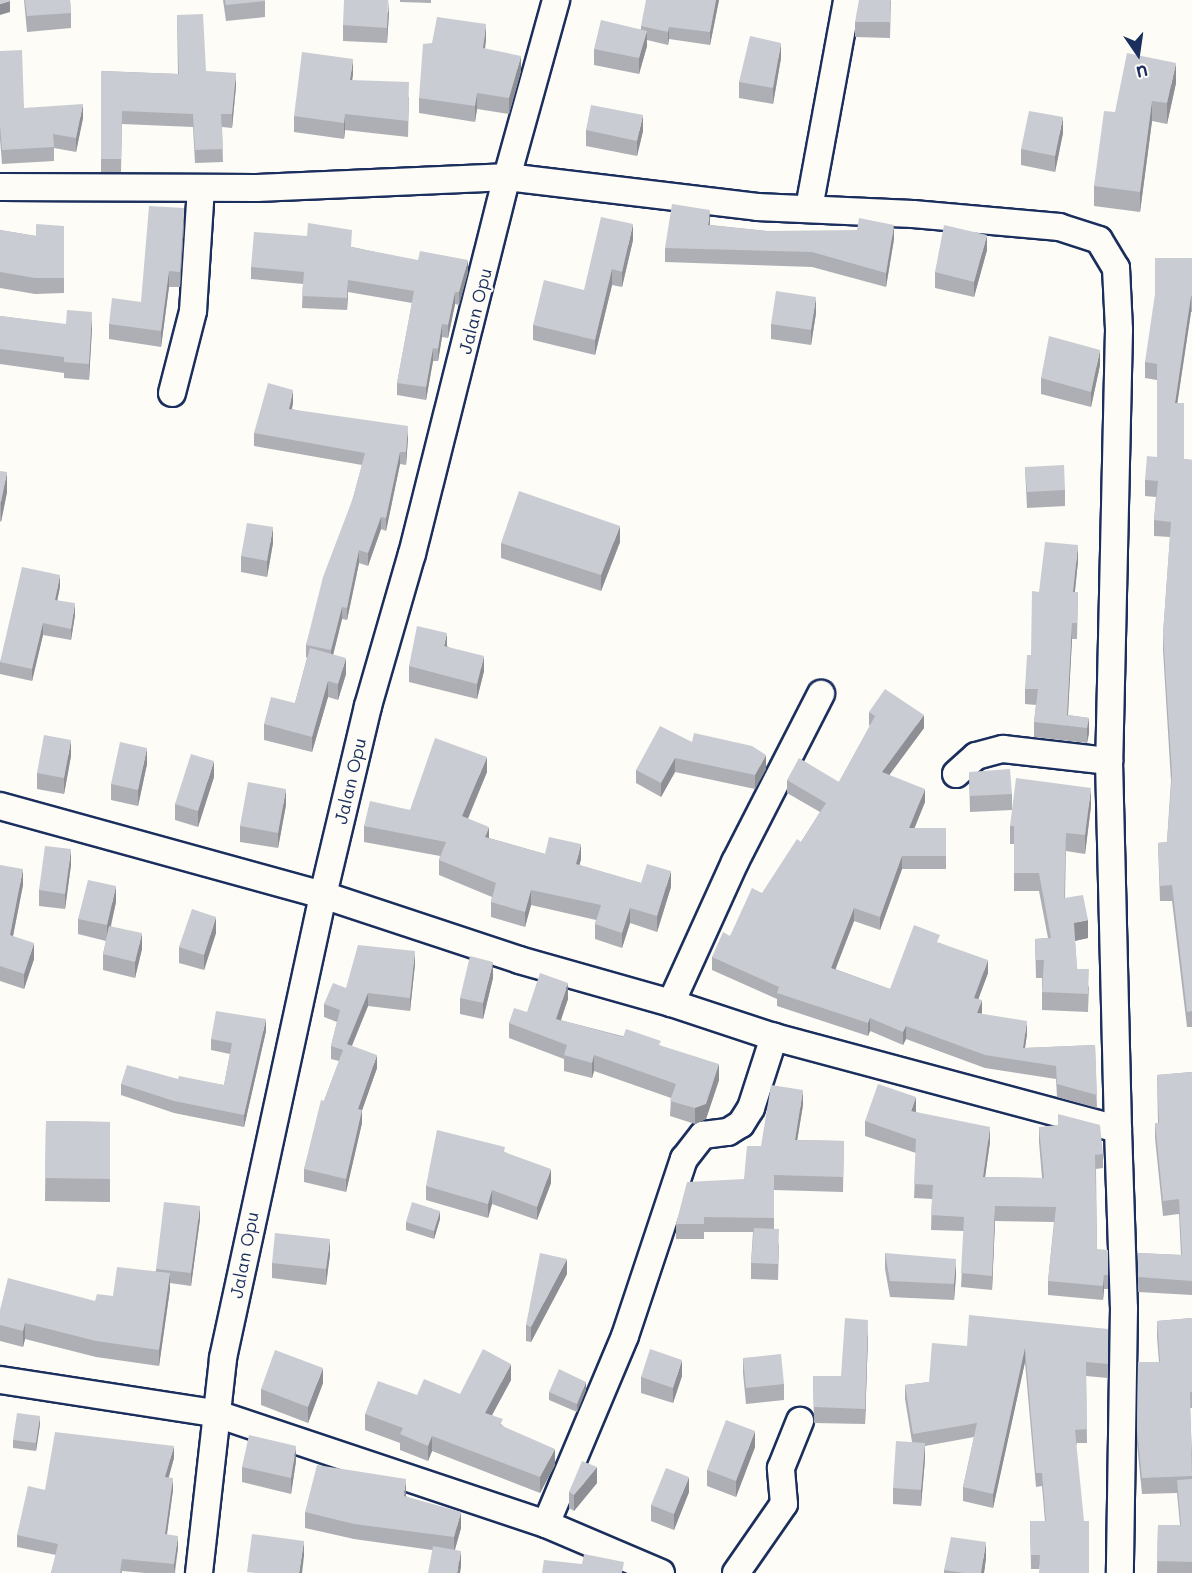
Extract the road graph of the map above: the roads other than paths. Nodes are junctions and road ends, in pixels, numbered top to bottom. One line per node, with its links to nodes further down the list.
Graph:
1 (556, 0): 3 (street, Jalan Opu)
2 (847, 0): 6 (street)
3 (507, 177): 5 (street); 6 (street); 12 (street, Jalan Opu)
4 (0, 188): 5 (street)
5 (201, 188): 7 (street)
6 (809, 208): 9 (street)
7 (172, 393)
8 (821, 694): 13 (street)
9 (1109, 761): 10 (street); 15 (street)
10 (956, 774)
11 (0, 806): 12 (street)
12 (323, 895): 13 (street); 17 (street, Jalan Opu)
13 (671, 1003): 14 (street)
14 (774, 1037): 15 (street); 19 (street)
15 (1118, 1129): 23 (street)
16 (0, 1380): 17 (street)
17 (214, 1413): 19 (street); 20 (street, Jalan Opu)
18 (800, 1421): 22 (street)
19 (546, 1524): 21 (street)
20 (199, 1573)
21 (661, 1573)
22 (736, 1573)
23 (1120, 1573)

